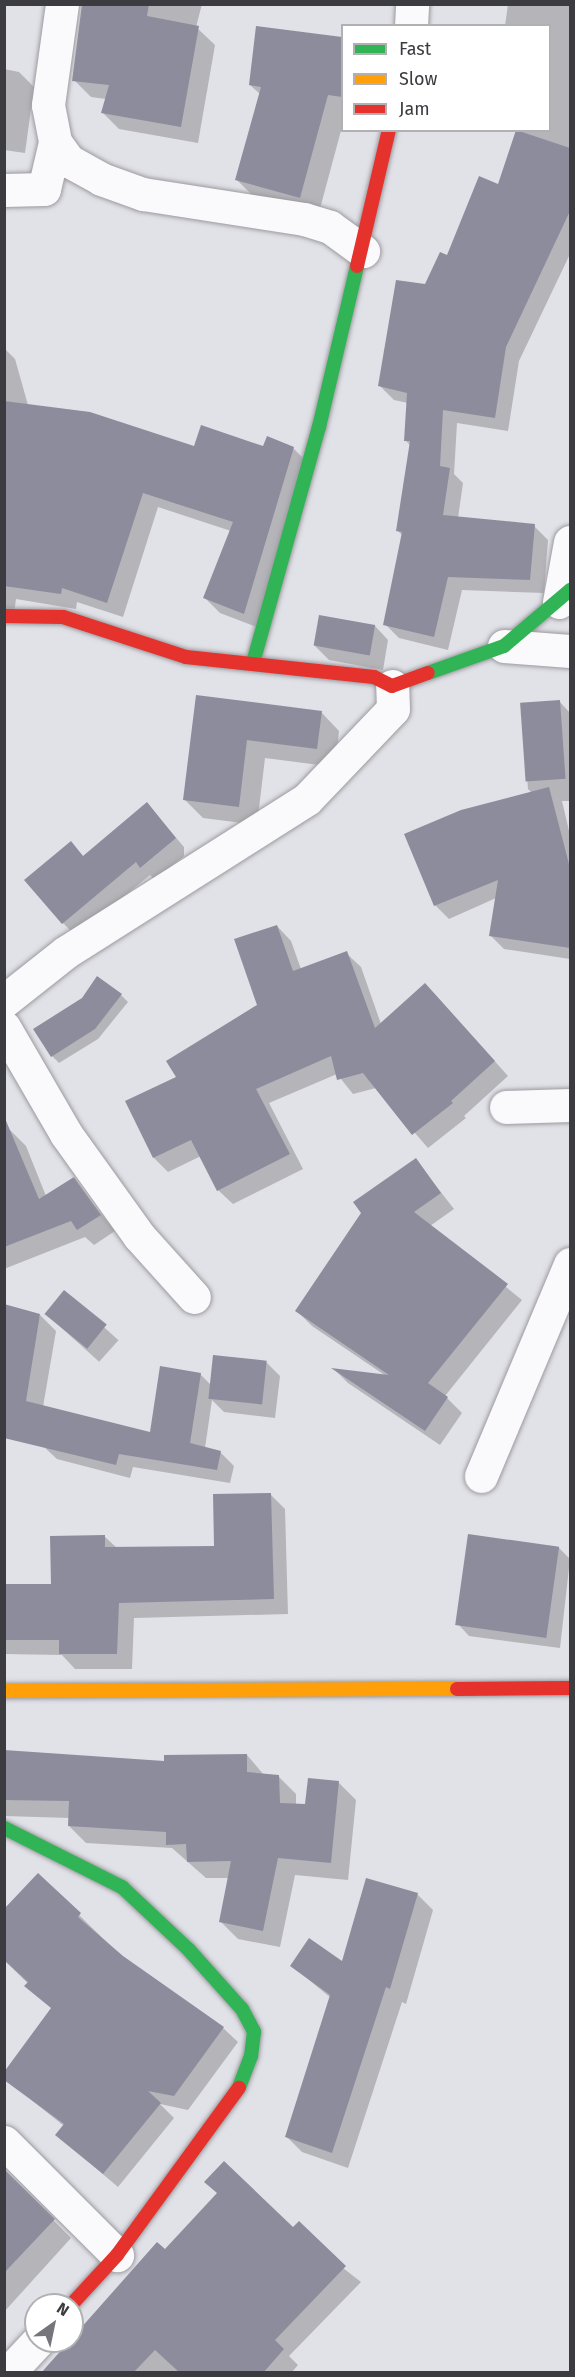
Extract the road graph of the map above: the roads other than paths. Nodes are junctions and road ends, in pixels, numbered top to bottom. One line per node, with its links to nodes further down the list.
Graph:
1 (62, 4): 5 (street)
2 (412, 4): 3 (street)
3 (411, 24)
4 (389, 132): 7 (street)
5 (55, 142): 6 (street); 7 (street)
6 (4, 190)
7 (363, 251): 13 (street)
8 (570, 542): 9 (street)
9 (565, 596): 11 (street)
10 (4, 616): 13 (street)
11 (504, 646): 12 (street); 14 (street)
12 (570, 651)
13 (253, 663): 14 (street)
14 (392, 686): 15 (street)
15 (4, 1001)
16 (4, 1027): 20 (street)
17 (570, 1105): 18 (street)
18 (506, 1107)
19 (570, 1264): 21 (street)
20 (194, 1297)
21 (481, 1476)
22 (570, 1688): 23 (street)
23 (4, 1691)
24 (4, 1828): 26 (street)
25 (4, 2142): 26 (street)
26 (117, 2255): 27 (street)
27 (82, 2293)
28 (27, 2353): 29 (street)
29 (9, 2373)

